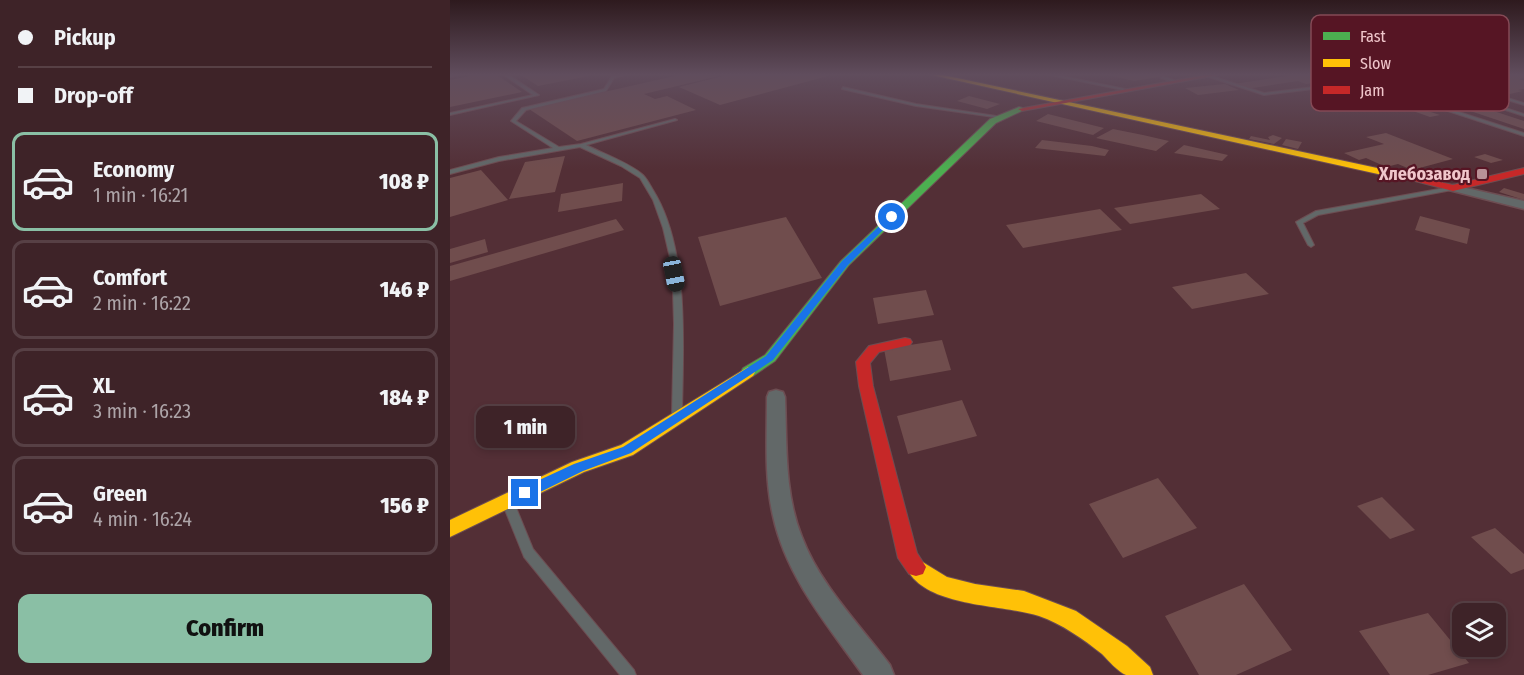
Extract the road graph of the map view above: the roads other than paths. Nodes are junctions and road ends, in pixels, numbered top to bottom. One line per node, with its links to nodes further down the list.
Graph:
1 (484, 106): 8 (lane)
2 (535, 106): 14 (lane)
3 (931, 106): 10 (lane)
4 (1040, 106): 10 (street)
5 (1085, 106): 17 (street)
6 (1509, 110): 9 (lane)
7 (1451, 111): 12 (lane)
8 (450, 114)
9 (1524, 115)
10 (1001, 117): 22 (street)
11 (675, 120): 13 (lane)
12 (1524, 135)
13 (581, 145): 14 (lane); 22 (lane)
14 (558, 149): 16 (lane)
15 (1524, 171): 17 (street)
16 (450, 172)
17 (1453, 188): 18 (street); 19 (lane)
18 (1524, 205)
19 (1311, 245)
20 (905, 342): 27 (street)
21 (776, 397): 26 (street)
22 (677, 418): 23 (street)
23 (507, 501): 24 (street); 25 (lane)
24 (450, 529)
25 (629, 675)
26 (880, 675)
27 (1142, 675)

